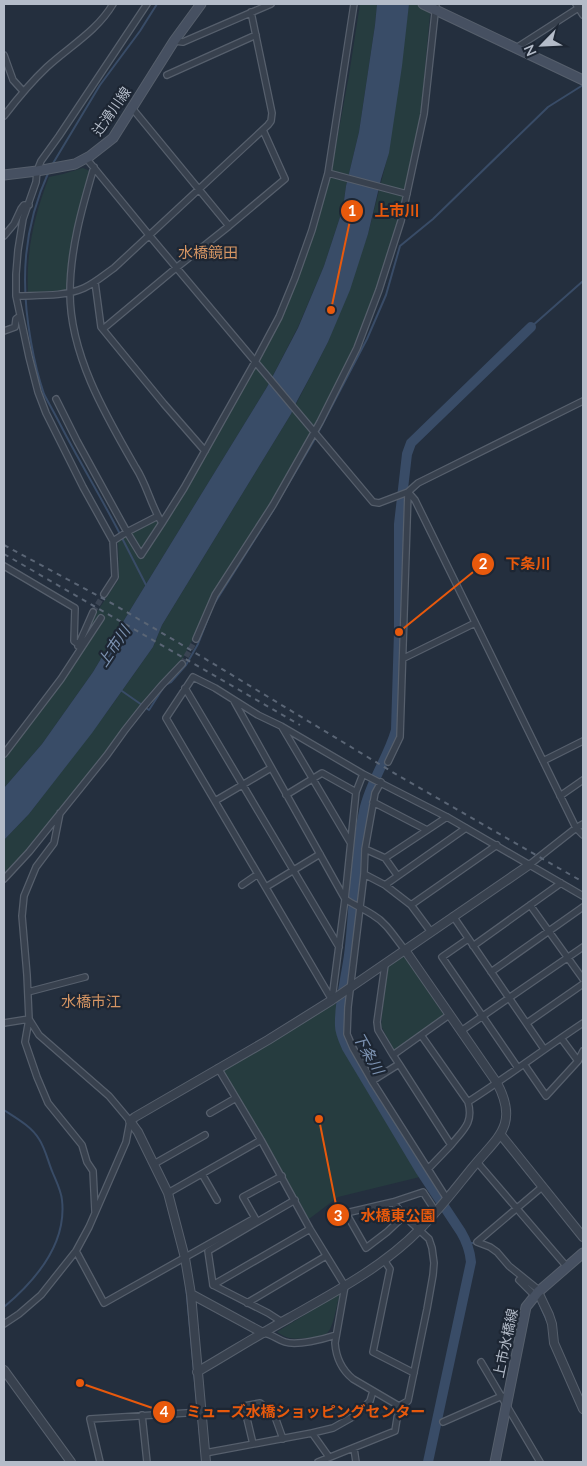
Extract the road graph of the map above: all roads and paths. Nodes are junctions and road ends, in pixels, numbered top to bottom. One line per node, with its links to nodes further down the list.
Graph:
1 (114, 4): 16 (street)
2 (147, 4): 22 (street)
3 (201, 4): 11 (main road, 辻滑川線)
4 (271, 4): 8 (street)
5 (354, 4): 23 (street)
6 (431, 6): 12 (main road); 26 (street)
7 (579, 6): 9 (street); 12 (street)
8 (251, 12): 10 (street); 11 (street)
9 (583, 15)
10 (256, 35): 14 (street); 19 (street)
11 (174, 41): 17 (main road, 辻滑川線)
12 (516, 48): 15 (main road)
13 (4, 55): 16 (street)
14 (167, 75)
15 (583, 80)
16 (23, 91): 18 (street)
17 (132, 108): 20 (main road, 辻滑川線); 25 (street)
18 (4, 116)
19 (263, 130): 25 (street); 28 (street)
20 (86, 158): 21 (street); 22 (main road, 辻滑川線)
21 (94, 167): 29 (street); 33 (street)
22 (38, 171): 24 (main road, 辻滑川線); 27 (street)
23 (328, 173): 26 (street); 38 (street)
24 (4, 175)
25 (200, 189): 28 (street); 29 (street)
26 (407, 194): 41 (street)
27 (29, 205): 30 (street); 34 (street)
28 (229, 226): 31 (street)
29 (149, 235): 31 (street); 32 (street)
30 (4, 236)
31 (176, 268): 36 (street); 38 (street)
32 (95, 282): 33 (street); 36 (street)
33 (70, 292): 34 (street); 44 (street)
34 (16, 296): 35 (street)
35 (20, 316): 37 (street); 47 (street)
36 (103, 329): 42 (street)
37 (4, 332)
38 (256, 363): 41 (street); 42 (street)
39 (56, 398): 46 (street)
40 (583, 401): 43 (street)
41 (314, 433): 43 (street); 53 (street)
42 (205, 451): 45 (street)
43 (408, 492): 52 (street); 56 (street)
44 (158, 516): 45 (street); 46 (street)
45 (162, 522): 46 (street)
46 (127, 532): 47 (street)
47 (113, 541): 49 (street)
48 (4, 566): 54 (street)
49 (104, 594)
50 (93, 612): 54 (street)
51 (101, 618): 55 (street)
52 (475, 623): 56 (street); 63 (street)
53 (196, 639)
54 (78, 644): 55 (street)
55 (75, 658): 62 (street)
56 (404, 658): 64 (street)
57 (182, 664): 76 (street)
58 (185, 688): 59 (street); 70 (street); 74 (street)
59 (232, 700): 60 (street); 65 (street)
60 (282, 726): 66 (street); 67 (street)
61 (583, 741): 63 (street)
62 (4, 754)
63 (543, 761): 73 (street)
64 (388, 762)
65 (271, 768): 70 (street); 72 (street)
66 (365, 775): 69 (street); 71 (street)
67 (313, 779): 71 (street); 72 (street); 83 (street)
68 (583, 780): 73 (street)
69 (380, 782): 75 (street); 77 (street)
70 (242, 785): 74 (street); 89 (street)
71 (356, 792): 83 (street)
72 (286, 795): 86 (street)
73 (560, 796): 80 (street)
74 (215, 801): 90 (street)
75 (373, 802): 81 (street); 85 (street)
76 (60, 813): 93 (street); 119 (street)
77 (447, 817): 79 (street); 81 (street)
78 (583, 824): 80 (street)
79 (466, 828): 84 (street); 92 (street)
80 (576, 828): 82 (street); 88 (street)
81 (427, 830): 87 (street)
82 (583, 835)
83 (350, 842): 99 (street)
84 (497, 845): 88 (street); 100 (street)
85 (365, 848): 87 (street); 91 (street)
86 (320, 854): 89 (street); 99 (street)
87 (386, 858): 92 (street)
88 (529, 865): 94 (street); 104 (street)
89 (293, 871): 97 (street); 110 (street)
90 (258, 874): 95 (street); 97 (street)
91 (364, 874): 96 (street); 103 (street)
92 (397, 875): 96 (street)
93 (4, 879)
94 (561, 883): 98 (street); 101 (street)
95 (242, 885)
96 (385, 885): 100 (street)
97 (266, 888): 120 (street)
98 (583, 896)
99 (347, 900): 103 (street); 110 (street)
100 (411, 905): 106 (street)
101 (530, 905): 105 (street); 108 (street)
102 (583, 907): 105 (street)
103 (358, 908): 111 (street); 118 (street)
104 (453, 916): 106 (street); 107 (street)
105 (549, 931): 112 (street); 114 (street)
106 (431, 932): 111 (street)
107 (468, 939): 108 (street); 123 (street)
108 (473, 946): 114 (street)
109 (583, 947): 112 (street)
110 (339, 948): 120 (street)
111 (405, 950): 113 (street); 122 (street)
112 (568, 957): 116 (street); 121 (street)
113 (385, 965): 118 (street); 133 (street)
114 (491, 972): 121 (street)
115 (85, 977): 119 (street)
116 (583, 979)
117 (583, 984): 126 (street)
118 (348, 989): 120 (street); 139 (street)
119 (28, 992): 124 (street)
120 (334, 998): 137 (street)
121 (509, 998): 123 (street); 126 (street)
122 (450, 1015): 128 (street); 129 (street)
123 (482, 1016): 128 (street); 138 (street)
124 (29, 1019): 125 (street); 144 (street); 162 (street)
125 (4, 1023)
126 (527, 1023): 131 (street)
127 (583, 1023): 130 (street)
128 (461, 1031): 140 (street)
129 (421, 1035): 133 (street); 142 (street)
130 (561, 1038): 131 (street); 134 (street)
131 (544, 1049): 136 (street)
132 (583, 1051): 134 (street)
133 (393, 1055): 135 (street)
134 (578, 1061): 136 (street)
135 (398, 1064): 139 (street); 148 (street)
136 (524, 1064): 138 (street)
137 (218, 1068): 141 (street); 144 (street)
138 (518, 1068): 140 (street)
139 (372, 1081): 151 (street)
140 (497, 1083): 142 (street); 146 (street)
141 (236, 1098): 143 (street); 147 (street)
142 (468, 1102): 148 (street)
143 (210, 1113)
144 (130, 1121): 150 (street); 162 (street)
145 (205, 1135): 150 (street)
146 (500, 1135): 149 (street); 154 (street)
147 (261, 1140): 152 (street); 153 (street)
148 (451, 1145): 151 (street)
149 (477, 1162): 158 (street); 160 (street)
150 (154, 1164): 155 (street)
151 (428, 1169): 158 (street)
152 (202, 1174): 155 (street); 156 (street)
153 (282, 1176): 157 (street); 164 (street)
154 (542, 1187): 160 (street); 167 (street)
155 (168, 1193): 171 (street)
156 (217, 1200)
157 (295, 1200): 164 (street); 165 (street)
158 (446, 1201): 161 (street)
159 (394, 1202): 161 (street); 163 (street); 163 (street)
160 (516, 1209): 173 (street); 177 (street)
161 (437, 1211): 166 (street)
162 (95, 1214): 168 (street)
163 (404, 1216): 166 (street)
164 (256, 1220): 171 (street); 175 (street)
165 (310, 1229): 170 (street); 175 (street)
166 (420, 1230): 172 (street); 187 (street)
167 (583, 1236)
168 (76, 1251): 171 (street); 181 (street)
169 (583, 1253): 173 (main road, 上市水橋線)
170 (326, 1256): 176 (street); 179 (street)
171 (186, 1258): 178 (street)
172 (384, 1260): 176 (street); 187 (street)
173 (567, 1267): 177 (main road, 上市水橋線)
174 (518, 1280): 177 (street)
175 (213, 1285): 179 (street)
176 (345, 1286): 180 (street); 183 (street)
177 (537, 1293): 189 (main road, 上市水橋線); 191 (street)
178 (190, 1294): 182 (street); 186 (street)
179 (247, 1302): 180 (street)
180 (282, 1322): 182 (street)
181 (4, 1324)
182 (263, 1333): 183 (street); 186 (street)
183 (336, 1335): 188 (street)
184 (481, 1362): 189 (street)
185 (4, 1370): 201 (street)
186 (197, 1372): 192 (street)
187 (414, 1373): 190 (street)
188 (373, 1391): 190 (street); 195 (street)
189 (504, 1400): 194 (street); 207 (main road, 上市水橋線); 208 (street)
190 (399, 1406): 198 (street)
191 (583, 1409)
192 (202, 1412): 193 (street); 199 (street)
193 (142, 1416): 202 (street); 203 (street)
194 (443, 1422)
195 (312, 1434): 196 (street); 200 (street)
196 (284, 1439): 197 (street); 197 (street)
197 (254, 1444): 199 (street)
198 (354, 1448): 200 (street); 206 (street)
199 (205, 1453): 204 (street)
200 (329, 1458): 205 (street)
201 (71, 1462)
202 (100, 1462)
203 (147, 1462)
204 (206, 1462)
205 (318, 1462)
206 (356, 1462)
207 (495, 1462)
208 (540, 1462)

